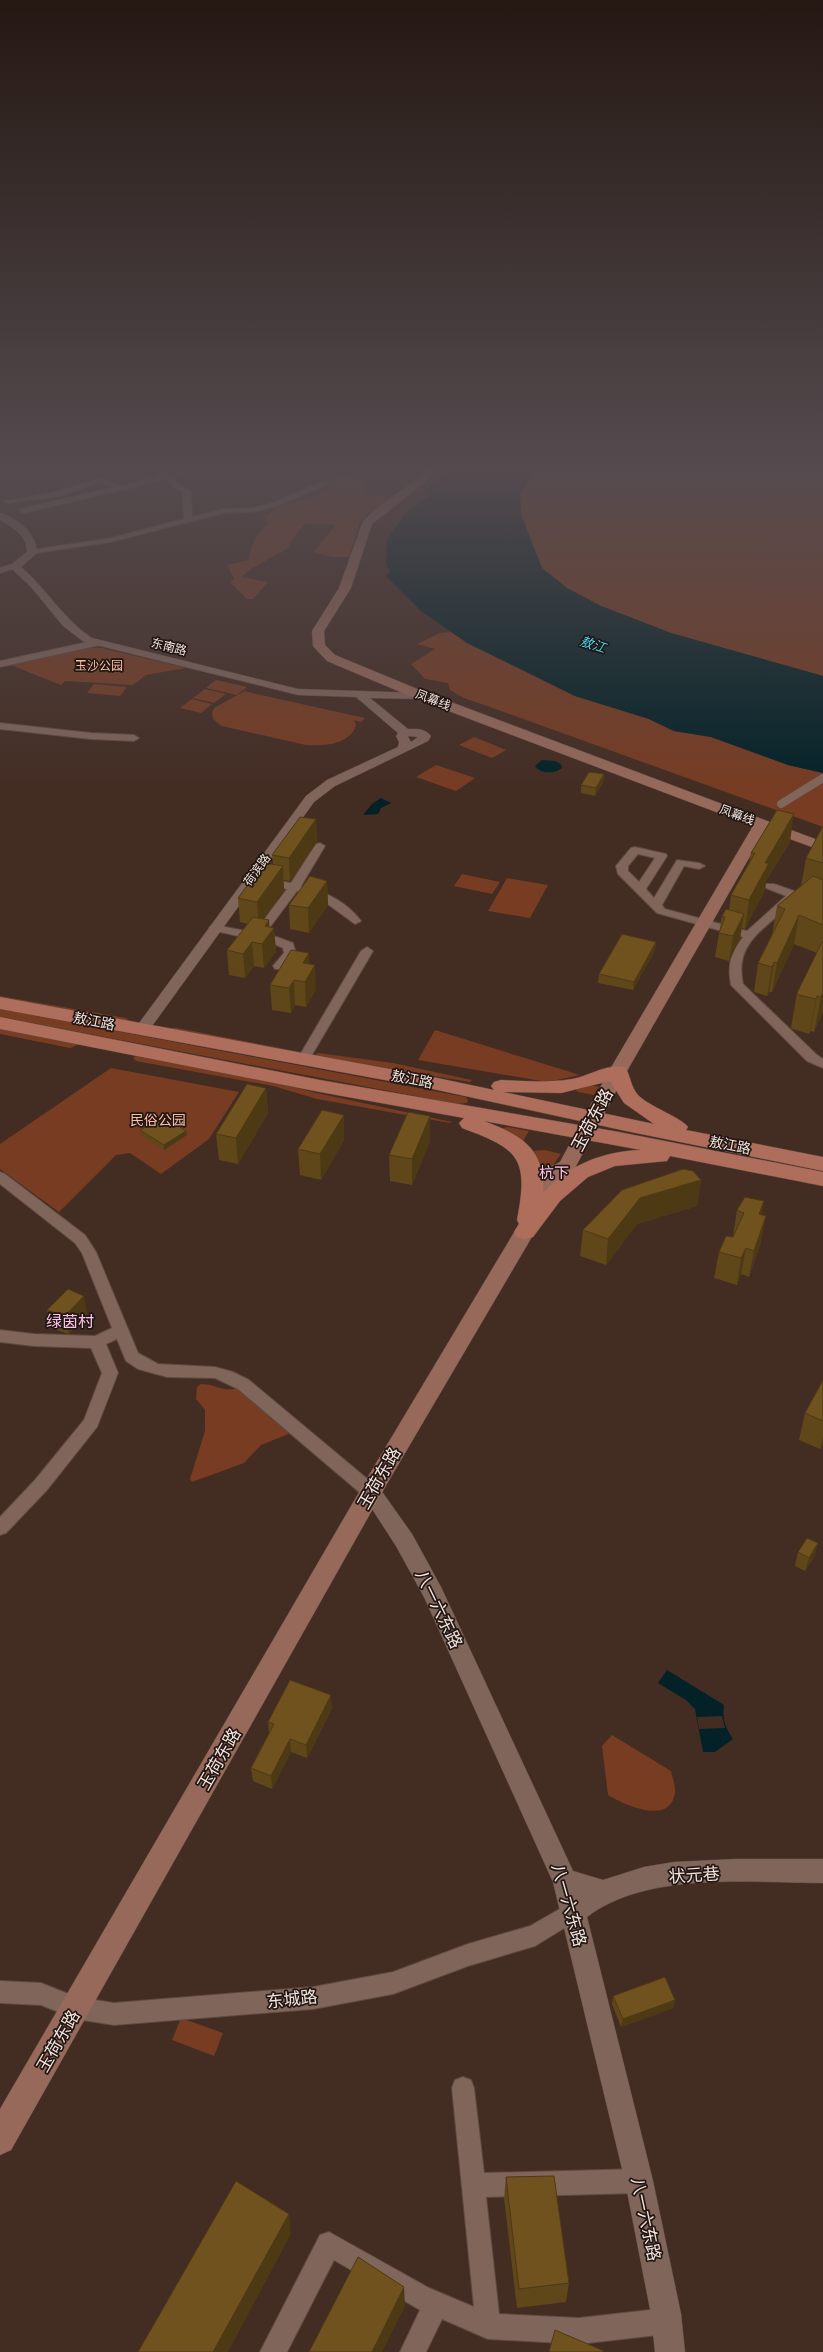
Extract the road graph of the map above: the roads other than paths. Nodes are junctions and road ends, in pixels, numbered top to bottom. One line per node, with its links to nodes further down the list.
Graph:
1 (25, 576): 3 (street, 东南路)
2 (349, 576): 6 (main road, 凤幕线)
3 (97, 643): 4 (street); 5 (street, 东南路)
4 (0, 664)
5 (360, 695): 6 (street, 东南路); 8 (street)
6 (422, 696): 13 (main road, 凤幕线)
7 (0, 726): 9 (street)
8 (405, 733): 10 (street); 10 (street, 荷滨路)
9 (134, 738)
10 (404, 747): 17 (street, 荷滨路)
11 (823, 778): 12 (street)
12 (781, 804)
13 (761, 824): 15 (main road, 凤幕线); 29 (main road, 玉荷东路)
14 (320, 846): 21 (street)
15 (823, 847)
16 (698, 866): 19 (street)
17 (250, 879): 21 (street); 31 (street, 荷滨路)
18 (646, 879): 19 (street); 22 (street); 22 (street)
19 (669, 884): 25 (street)
20 (770, 886): 23 (street)
21 (294, 887): 28 (street); 30 (street)
22 (640, 888): 25 (street)
23 (794, 894): 24 (street); 26 (street)
24 (823, 904)
25 (656, 905): 29 (street)
26 (776, 910): 27 (street); 32 (street)
27 (790, 916)
28 (355, 921)
29 (706, 922): 32 (street); 40 (main road, 玉荷东路)
30 (266, 925)
31 (215, 928): 34 (street); 37 (street, 荷滨路)
32 (750, 935): 39 (street)
33 (367, 951): 38 (street)
34 (279, 966)
35 (0, 1004): 37 (main road, 敖江路)
36 (0, 1023): 43 (main road, 敖江路)
37 (142, 1030): 38 (main road, 敖江路)
38 (303, 1060): 41 (main road, 敖江路)
39 (823, 1064)
40 (618, 1071): 41 (main road); 45 (main road, 玉荷东路); 46 (main road)
41 (428, 1082): 42 (main road, 敖江路)
42 (478, 1092): 44 (main road); 45 (main road, 敖江路)
43 (415, 1104): 44 (main road, 敖江路); 51 (main road)
44 (465, 1112): 45 (main road, 敖江路)
45 (589, 1125): 46 (main road, 敖江路); 48 (main road, 玉荷东路)
46 (738, 1154): 47 (main road, 敖江路); 48 (main road); 50 (main road, 敖江路)
47 (823, 1164)
48 (571, 1170): 51 (main road)
49 (0, 1177): 52 (street)
50 (823, 1179)
51 (525, 1232): 55 (main road, 玉荷东路)
52 (120, 1331): 54 (street); 55 (street)
53 (0, 1336): 54 (street)
54 (97, 1342): 56 (street)
55 (371, 1492): 58 (street, 八一六东路); 62 (main road, 玉荷东路)
56 (0, 1528)
57 (823, 1871): 59 (street, 状元巷)
58 (565, 1881): 59 (street); 60 (street, 八一六东路)
59 (604, 1893): 60 (street, 状元巷)
60 (572, 1912): 62 (street, 东城路); 65 (street, 八一六东路)
61 (0, 1992): 62 (street, 东城路)
62 (76, 2008): 64 (main road, 玉荷东路)
63 (463, 2088): 66 (street)
64 (0, 2139)
65 (639, 2181): 66 (street); 68 (street, 八一六东路)
66 (473, 2185): 69 (street)
67 (436, 2303): 69 (street); 70 (street); 71 (street)
68 (667, 2321): 69 (street); 72 (street, 八一六东路)
69 (488, 2326)
70 (273, 2352)
71 (413, 2352)
72 (670, 2352)

